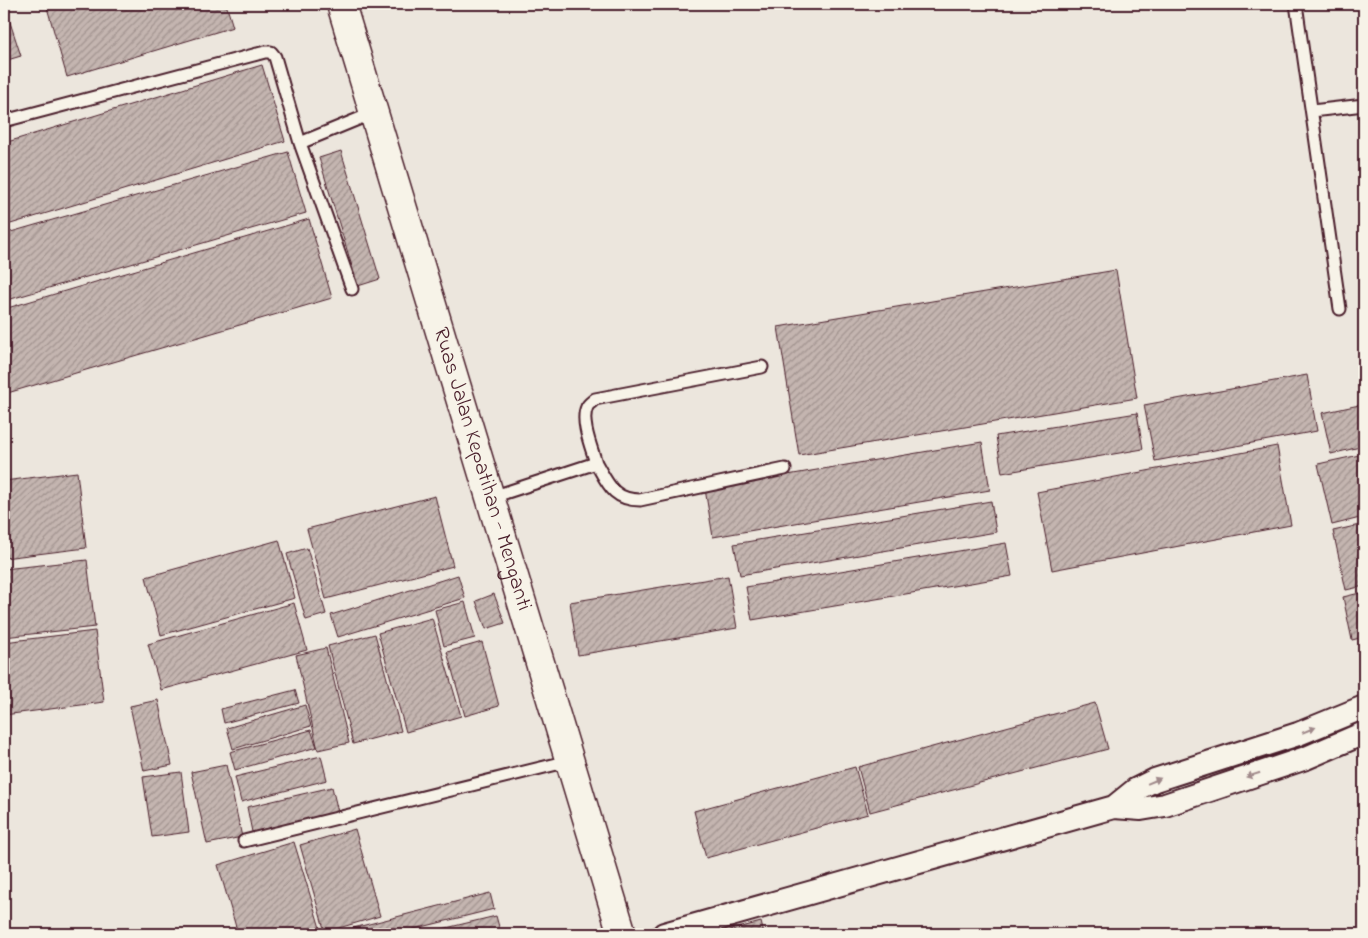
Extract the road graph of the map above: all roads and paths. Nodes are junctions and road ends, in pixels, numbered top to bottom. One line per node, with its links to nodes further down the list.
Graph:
1 (341, 4): 5 (main road, Ruas Jalan Kepatihan - Menganti)
2 (1296, 4): 4 (lane)
3 (1364, 105): 4 (lane)
4 (1312, 111): 9 (lane)
5 (373, 114): 7 (lane); 13 (main road, Ruas Jalan Kepatihan - Menganti)
6 (4, 121): 7 (lane)
7 (300, 143): 8 (lane)
8 (352, 289)
9 (1340, 309)
10 (762, 368): 11 (lane)
11 (596, 463): 12 (lane); 13 (lane)
12 (785, 469)
13 (490, 498): 18 (main road, Ruas Jalan Kepatihan - Menganti)
14 (1364, 707): 15 (street)
15 (1332, 720): 17 (street); 19 (street, one-way to 15)
16 (1364, 733): 17 (street)
17 (1342, 743): 19 (street, one-way to 19)
18 (569, 761): 20 (lane); 21 (main road, Ruas Jalan Kepatihan - Menganti)
19 (1114, 807): 22 (street)
20 (244, 840)
21 (622, 934)
22 (664, 934)

